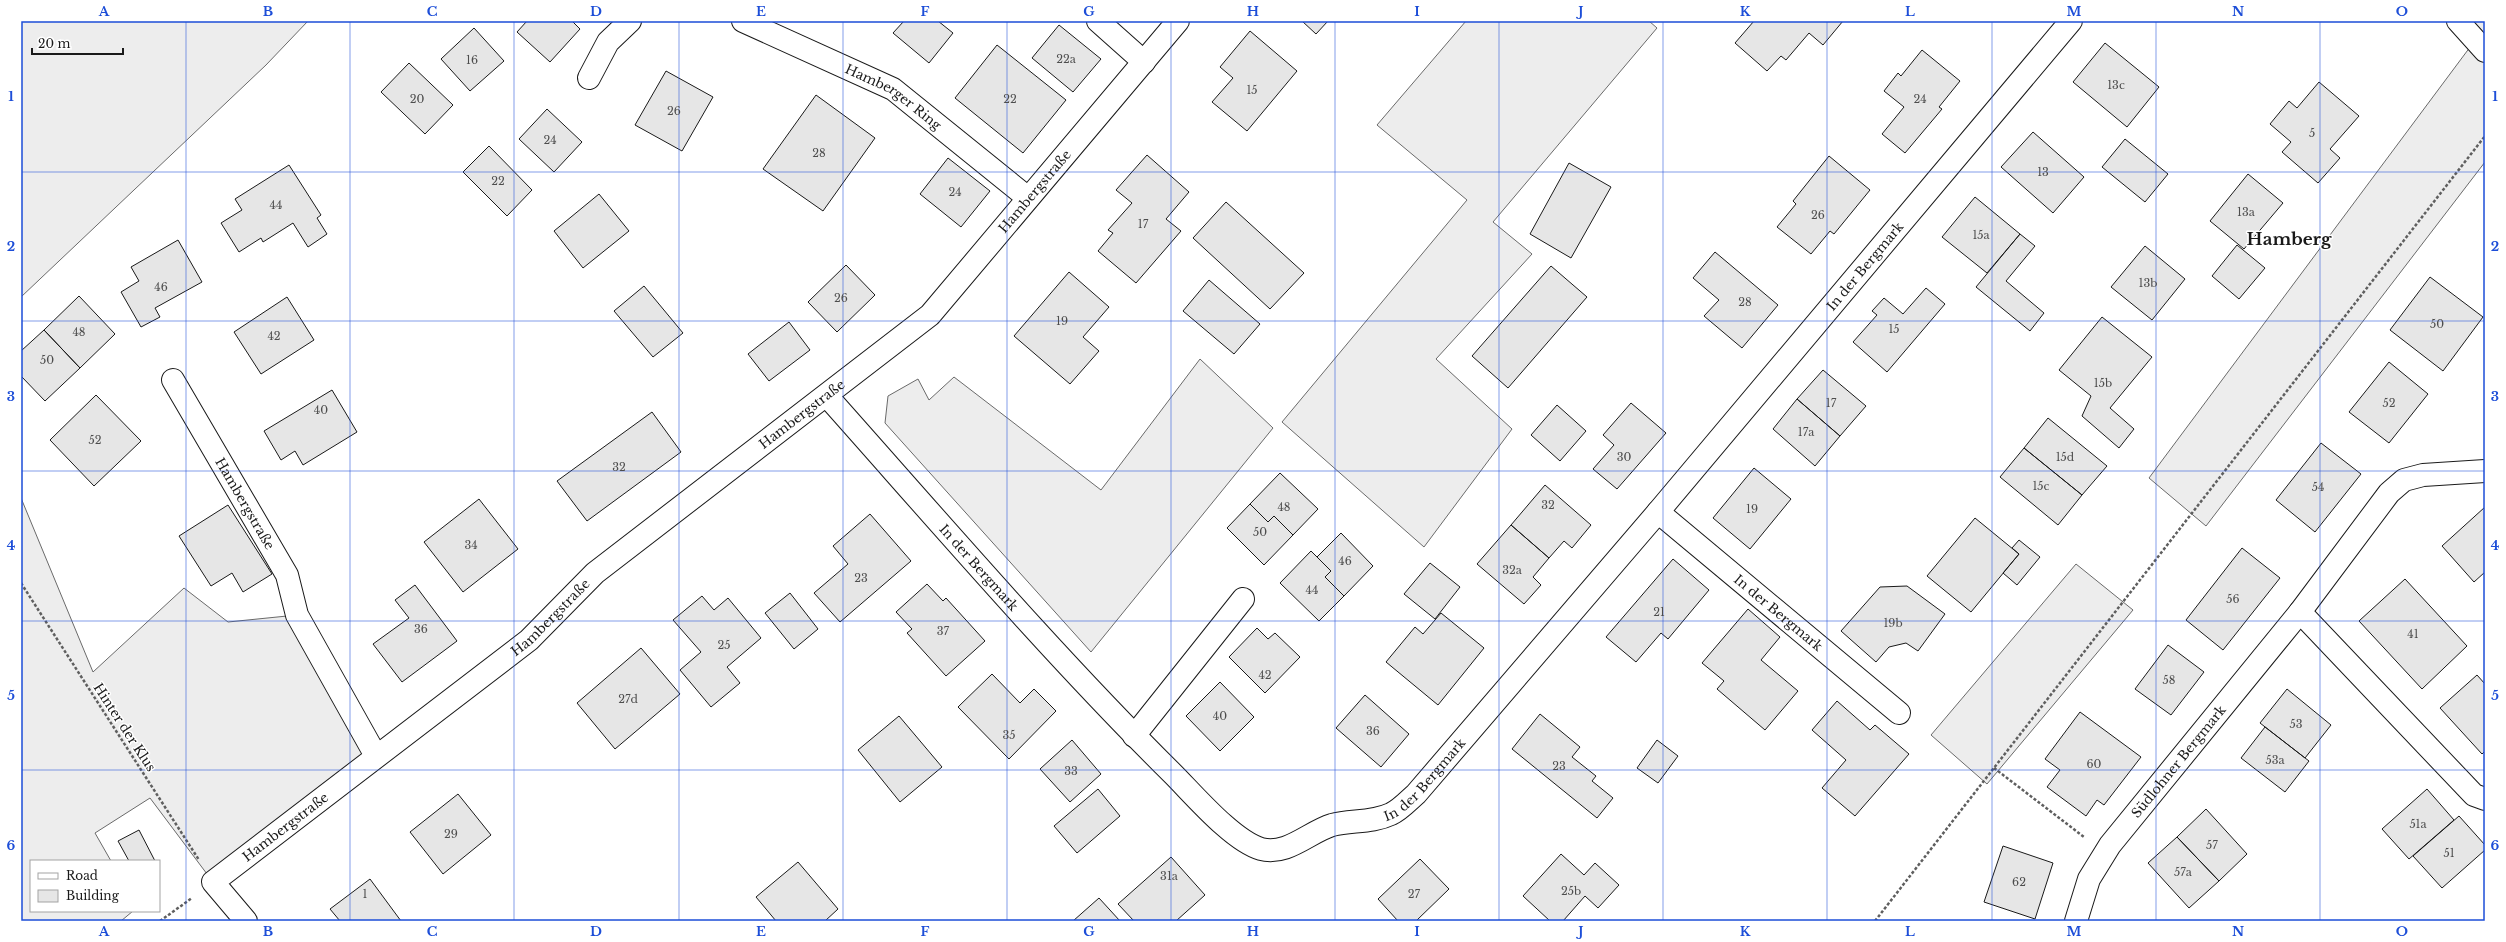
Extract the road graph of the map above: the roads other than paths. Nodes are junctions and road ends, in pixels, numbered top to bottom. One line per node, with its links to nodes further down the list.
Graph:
1 (630, 21): 9 (street)
2 (743, 21): 10 (street, Hamberger Ring)
3 (1098, 21): 8 (street)
4 (1178, 21): 8 (street, Hambergstraße)
5 (2071, 21): 14 (street, In der Bergmark)
6 (2458, 21): 7 (street)
7 (2485, 51)
8 (1144, 62): 10 (street, Hambergstraße)
9 (589, 78)
10 (1028, 198): 12 (street, Hambergstraße)
11 (173, 380): 19 (street, Hambergstraße)
12 (827, 396): 18 (street, In der Bergmark); 19 (street, Hambergstraße)
13 (2485, 472): 16 (street, Südlohner Bergmark)
14 (1658, 512): 17 (street, In der Bergmark); 18 (street, In der Bergmark)
15 (1243, 599): 18 (street)
16 (2300, 612): 20 (street); 22 (street, Südlohner Bergmark)
17 (1899, 713)
18 (1134, 736)
19 (376, 756): 21 (street, Hambergstraße)
20 (2485, 799)
21 (246, 921)
22 (2076, 921)

